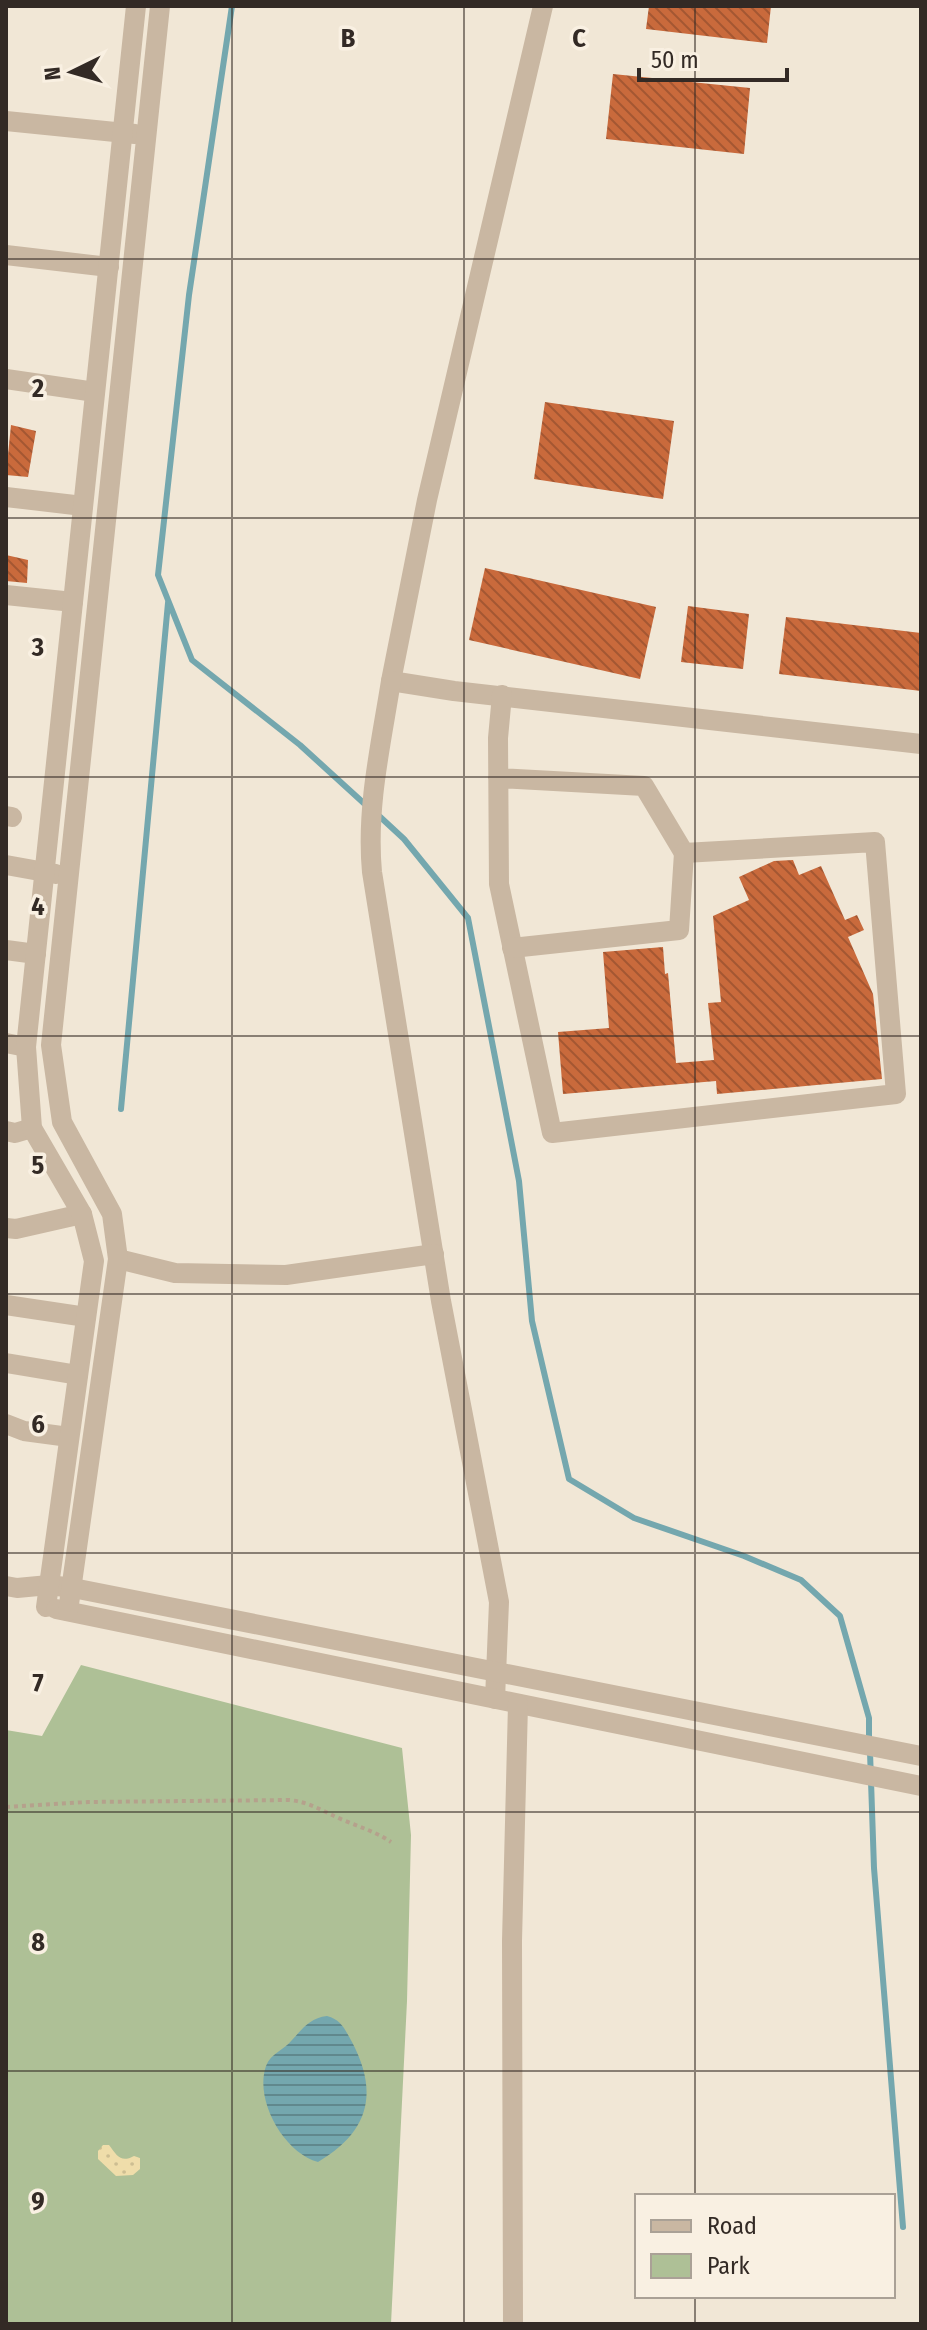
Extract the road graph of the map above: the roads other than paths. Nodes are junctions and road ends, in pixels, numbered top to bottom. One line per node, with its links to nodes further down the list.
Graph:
1 (136, 6): 5 (street)
2 (160, 6): 6 (street)
3 (543, 6): 15 (street)
4 (6, 121): 5 (street)
5 (123, 134): 6 (street); 8 (street)
6 (147, 134): 22 (street)
7 (6, 255): 8 (street)
8 (109, 267): 10 (street)
9 (6, 379): 10 (street)
10 (95, 392): 12 (street)
11 (6, 497): 12 (street)
12 (83, 506): 14 (street)
13 (6, 595): 14 (street)
14 (73, 602): 21 (street)
15 (391, 681): 16 (street); 31 (street)
16 (502, 695): 17 (street); 18 (street)
17 (921, 744)
18 (498, 778): 19 (street); 23 (street)
19 (684, 853): 23 (street); 23 (street)
20 (6, 865): 21 (street)
21 (46, 872): 22 (street); 25 (street)
22 (68, 877): 32 (street)
23 (512, 948)
24 (6, 950): 25 (street)
25 (36, 954): 26 (street)
26 (16, 1045): 27 (street)
27 (32, 1128): 28 (street); 29 (street)
28 (6, 1131)
29 (82, 1214): 30 (street); 34 (street)
30 (6, 1228)
31 (434, 1254): 32 (street); 44 (street)
32 (118, 1259): 41 (street)
33 (6, 1305): 34 (street)
34 (86, 1317): 36 (street)
35 (6, 1363): 36 (street)
36 (78, 1375): 38 (street)
37 (6, 1424): 38 (street)
38 (69, 1437): 39 (street)
39 (49, 1585): 40 (street); 41 (street); 42 (street)
40 (12, 1587): 42 (street)
41 (73, 1588): 43 (street); 44 (street)
42 (46, 1607): 43 (street)
43 (68, 1611): 45 (street)
44 (497, 1672): 45 (street); 47 (street)
45 (495, 1699): 46 (street)
46 (518, 1704): 48 (street); 49 (street)
47 (921, 1756)
48 (921, 1786)
49 (513, 2324)

